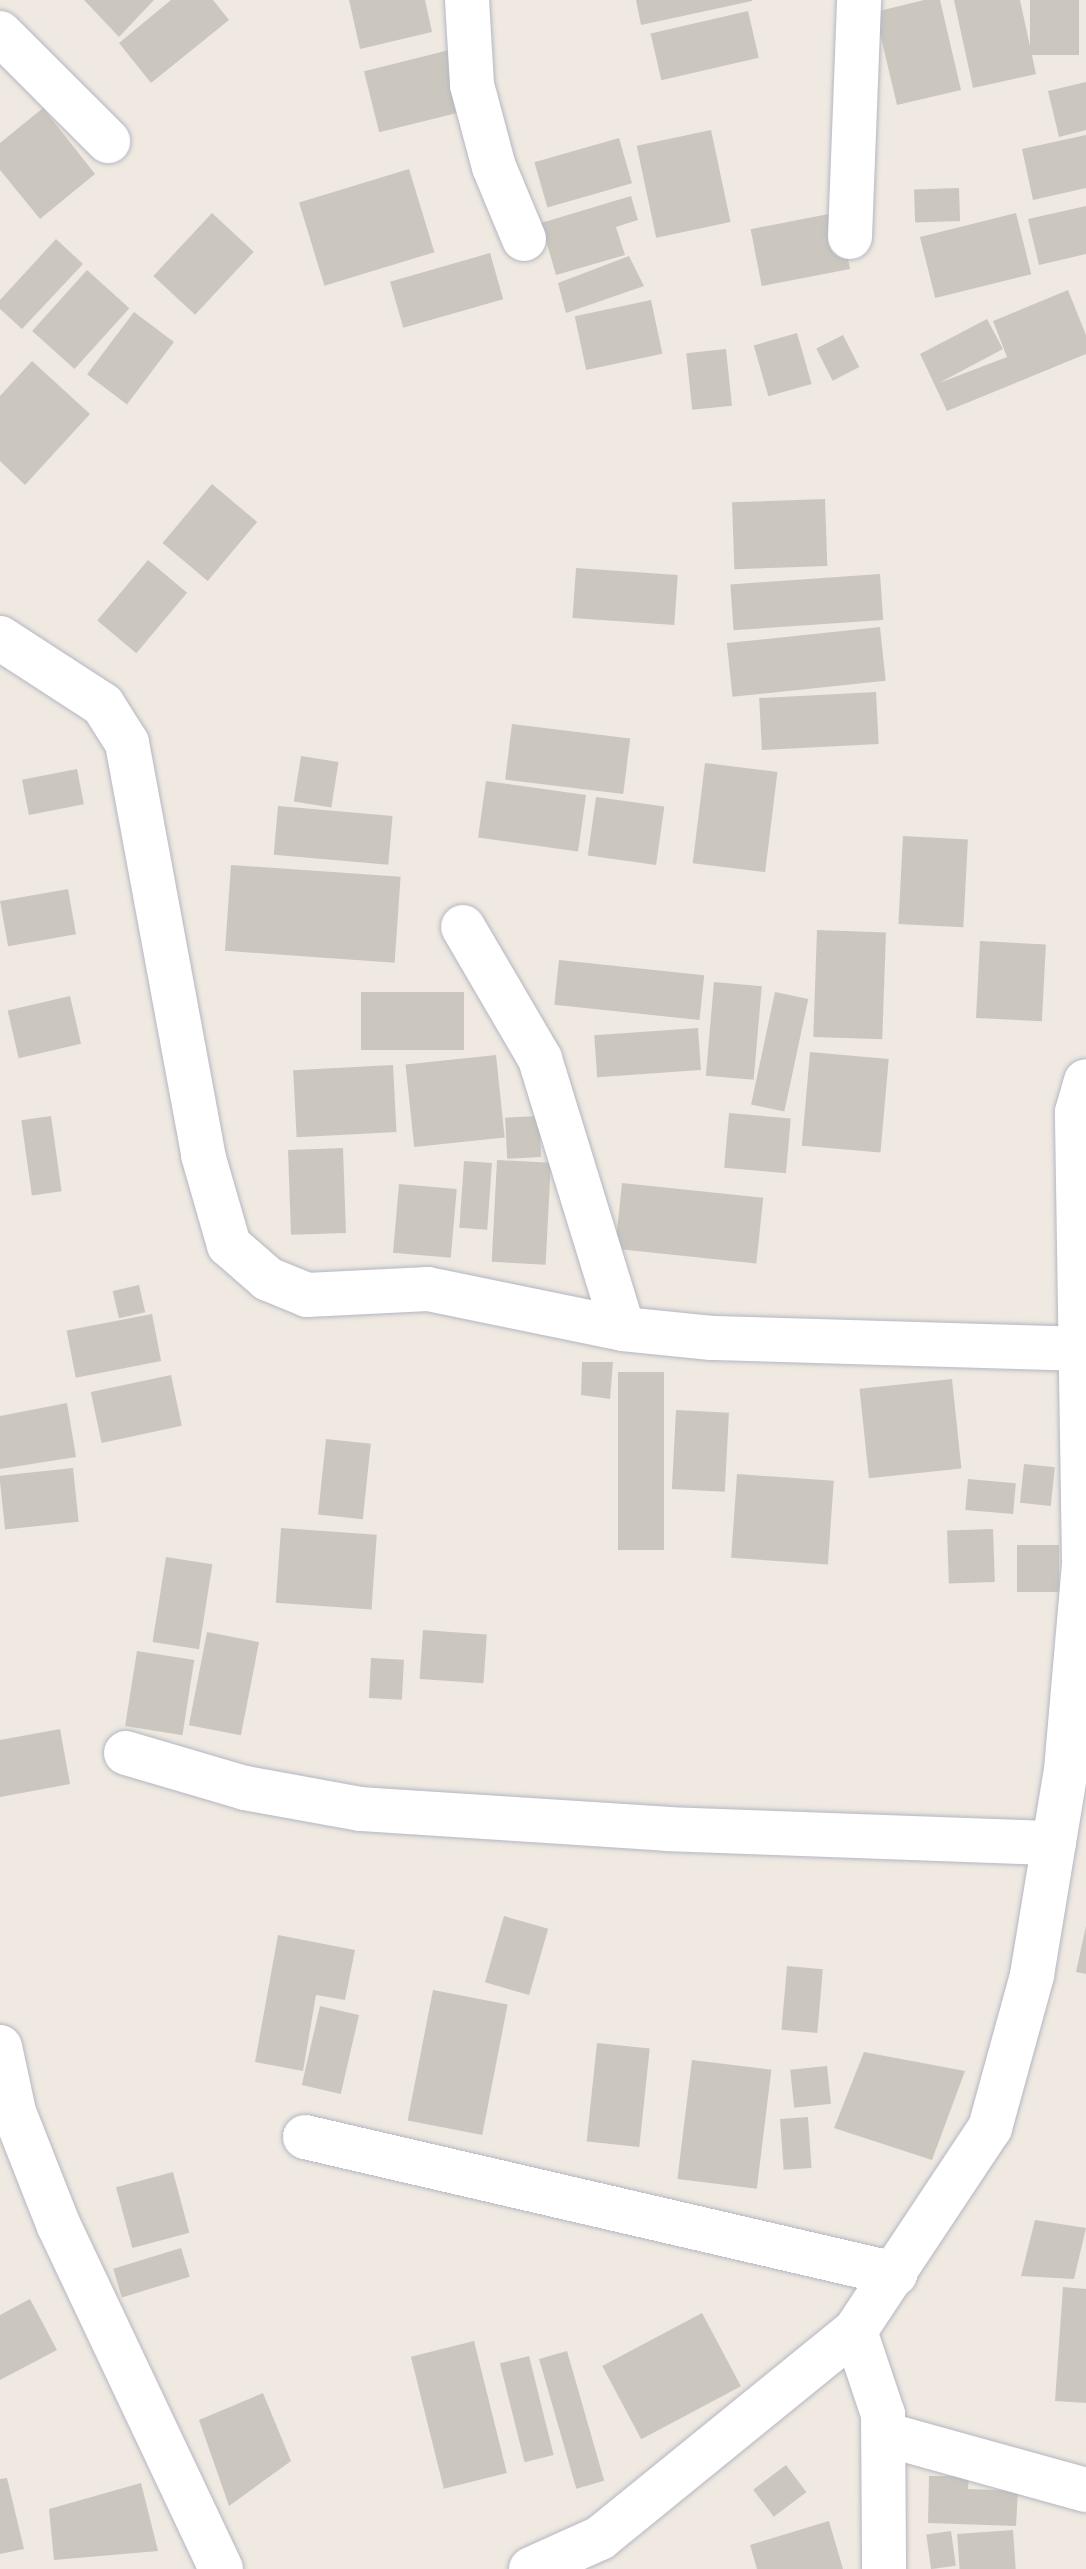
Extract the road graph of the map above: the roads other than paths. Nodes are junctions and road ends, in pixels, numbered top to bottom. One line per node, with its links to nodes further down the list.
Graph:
1 (467, 0): 6 (street)
2 (867, 2): 5 (street)
3 (0, 33): 4 (street)
4 (108, 141)
5 (850, 237)
6 (524, 239)
7 (0, 638): 10 (street)
8 (463, 927): 10 (street)
9 (1086, 1081): 11 (street)
10 (623, 1329): 11 (street)
11 (1080, 1349): 13 (street)
12 (126, 1753): 13 (street)
13 (1066, 1826): 16 (street)
14 (0, 2047): 20 (street)
15 (305, 2137): 16 (street)
16 (895, 2274): 17 (street)
17 (855, 2331): 18 (street); 21 (street)
18 (884, 2434): 19 (street); 22 (street)
19 (1086, 2490)
20 (221, 2569)
21 (531, 2569)
22 (884, 2569)

